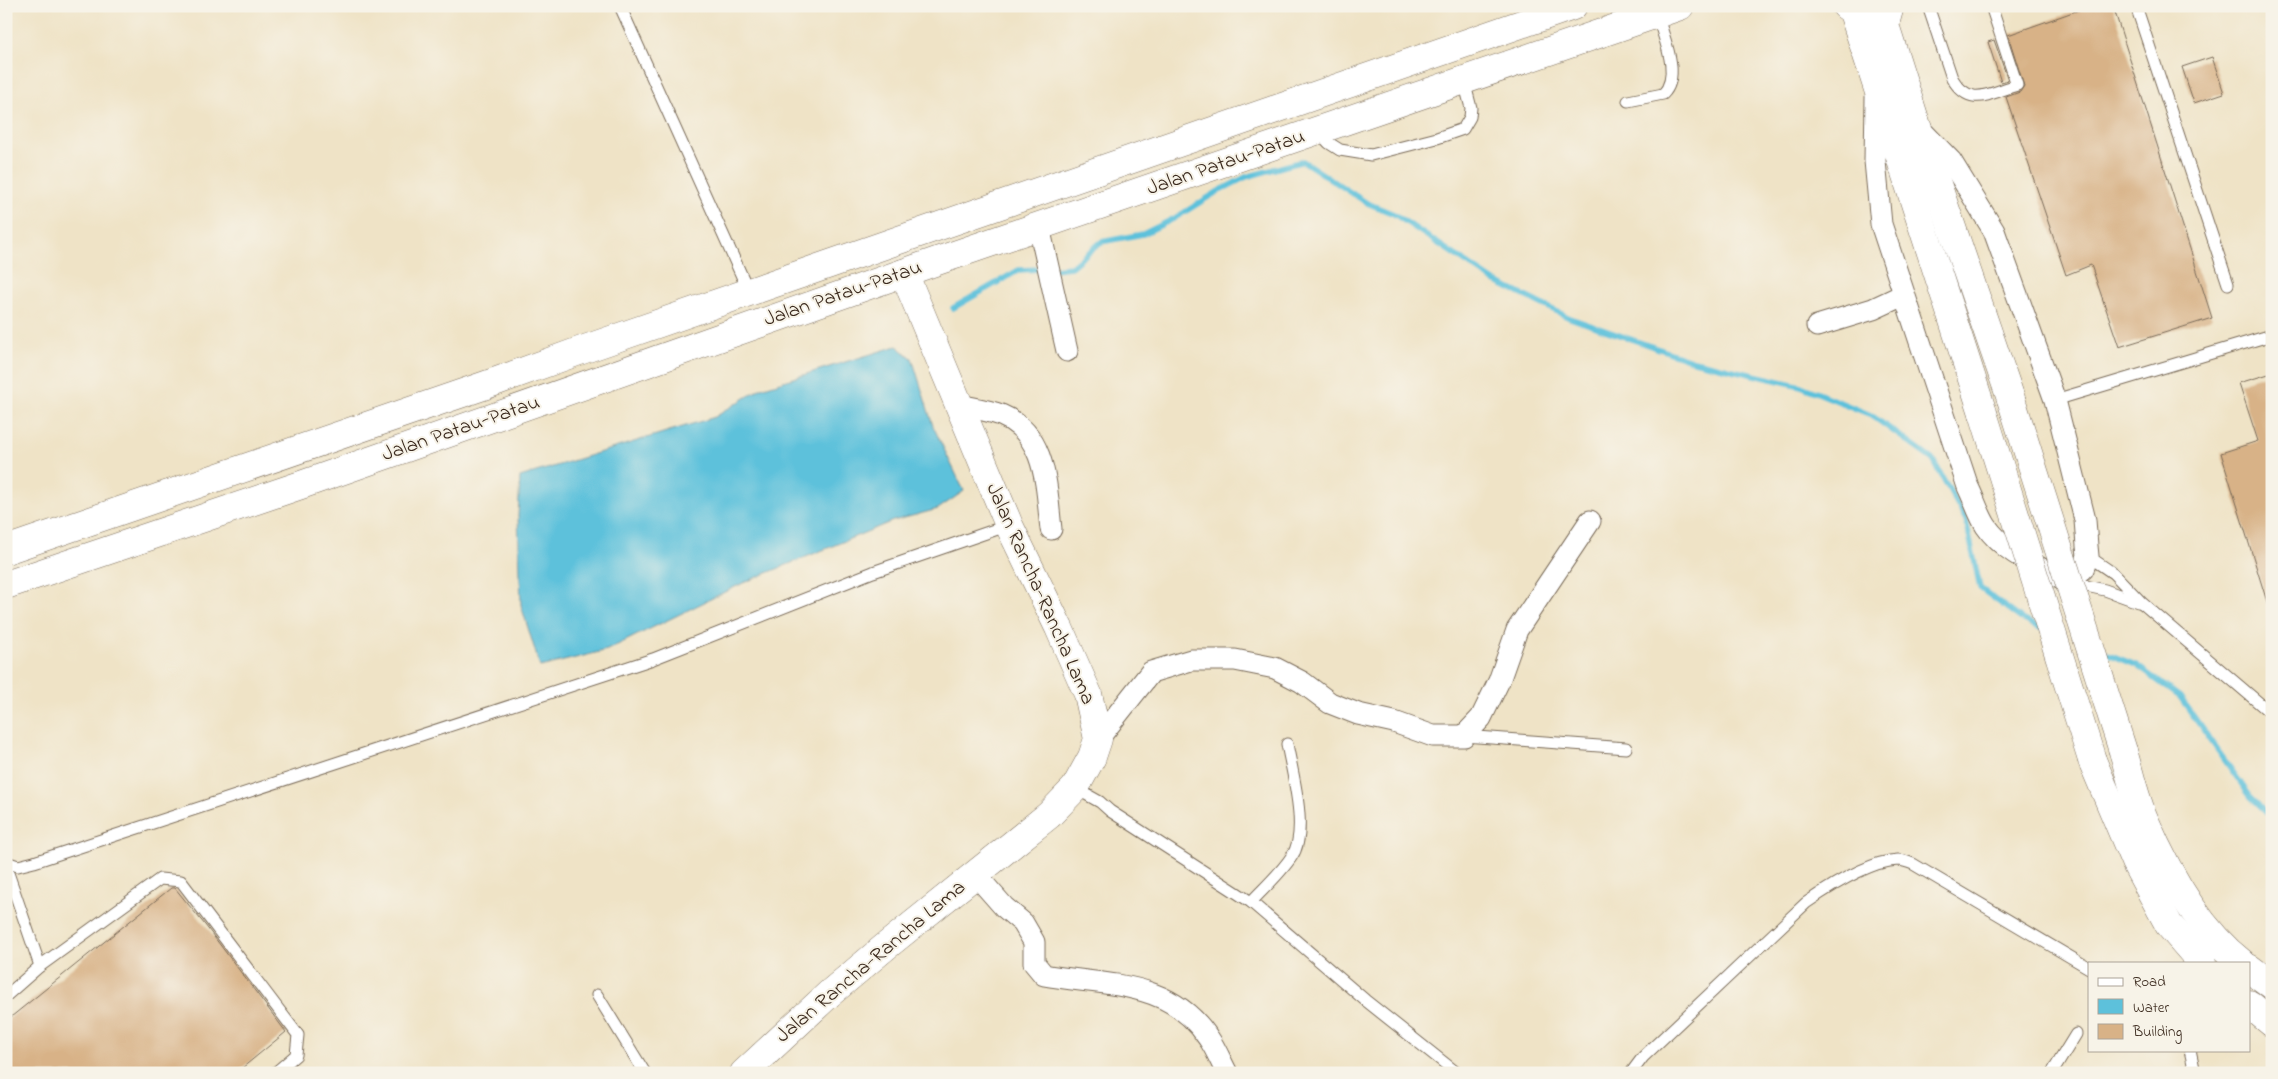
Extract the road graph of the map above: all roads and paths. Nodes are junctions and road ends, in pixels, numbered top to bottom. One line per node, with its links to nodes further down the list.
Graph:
1 (620, 6): 17 (lane)
2 (1573, 6): 17 (main road, Jalan Patau-Patau)
3 (1928, 6): 4 (lane)
4 (1991, 6)
5 (2136, 6): 16 (lane)
6 (1850, 7): 10 (main road)
7 (1668, 10): 9 (main road, Jalan Patau-Patau); 11 (lane)
8 (1885, 12): 12 (main road)
9 (1464, 81): 13 (main road, Jalan Patau-Patau); 13 (lane)
10 (1876, 87): 18 (street); 42 (main road, bridge)
11 (1628, 101)
12 (1917, 126): 22 (street); 43 (main road, bridge)
13 (1318, 131): 14 (main road, Jalan Patau-Patau)
14 (1039, 227): 15 (main road, Jalan Patau-Patau); 21 (street)
15 (904, 273): 23 (main road, Jalan Rancha-Rancha Lama); 30 (main road, Jalan Patau-Patau)
16 (2228, 284)
17 (749, 292): 27 (main road, Jalan Patau-Patau)
18 (1903, 295): 19 (street); 29 (street)
19 (1817, 326)
20 (2272, 335): 22 (lane)
21 (1067, 351)
22 (2055, 400): 28 (street)
23 (959, 405): 25 (main road, Jalan Rancha-Rancha Lama); 26 (street)
24 (1590, 521): 33 (street)
25 (1009, 524): 34 (main road, Jalan Rancha-Rancha Lama); 38 (lane)
26 (1051, 529)
27 (6, 550)
28 (2088, 556): 29 (street); 31 (lane)
29 (2067, 582): 31 (lane)
30 (6, 585)
31 (2142, 603): 32 (lane)
32 (2272, 714)
33 (1464, 736): 34 (street); 36 (lane)
34 (1098, 739): 37 (main road, Jalan Rancha-Rancha Lama)
35 (1288, 744): 41 (lane)
36 (1626, 748)
37 (1075, 788): 40 (main road, Jalan Rancha-Rancha Lama); 41 (lane)
38 (6, 862)
39 (6, 867): 44 (lane)
40 (975, 874): 56 (main road, Jalan Rancha-Rancha Lama); 57 (street)
41 (1252, 902): 58 (lane)
42 (2201, 962)
43 (2241, 962)
44 (40, 966): 49 (lane); 54 (lane)
45 (2088, 967): 59 (lane)
46 (2250, 969): 47 (main road)
47 (2272, 985)
48 (597, 995): 55 (lane)
49 (6, 996)
50 (2250, 1005): 51 (main road)
51 (2272, 1023)
52 (2076, 1034): 60 (lane)
53 (2190, 1052): 61 (lane)
54 (275, 1073)
55 (645, 1073)
56 (744, 1073)
57 (1226, 1073)
58 (1457, 1073)
59 (1631, 1073)
60 (2052, 1073)
61 (2195, 1073)

